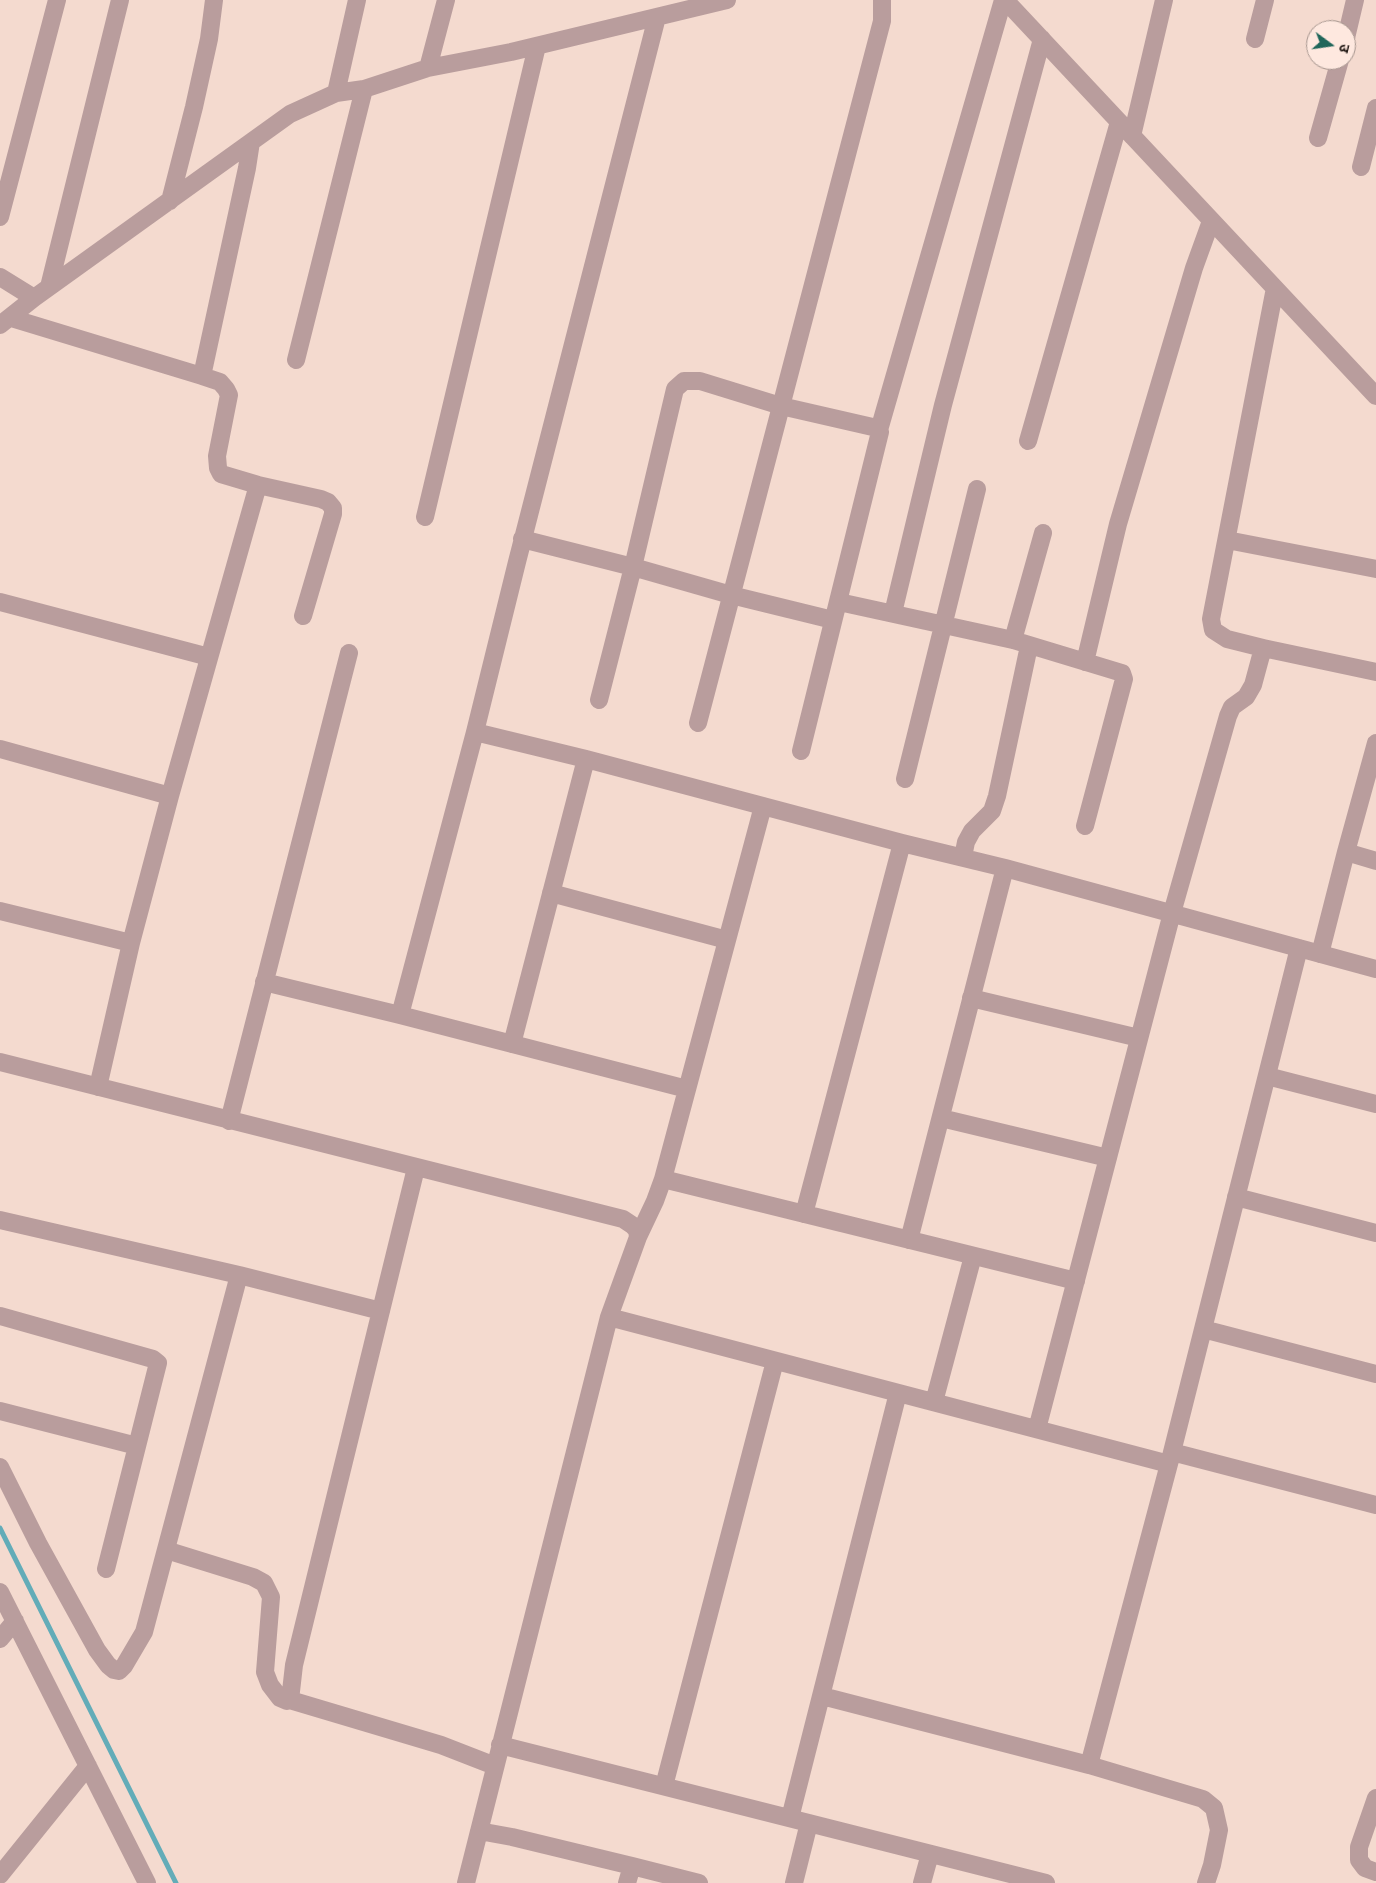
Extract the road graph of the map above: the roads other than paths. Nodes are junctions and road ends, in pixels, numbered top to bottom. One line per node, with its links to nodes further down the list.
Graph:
1 (57, 0): 28 (street)
2 (120, 0): 31 (street)
3 (214, 0): 27 (street)
4 (356, 0): 20 (street)
5 (446, 0): 17 (street)
6 (727, 0): 12 (street)
7 (882, 0): 38 (street)
8 (1004, 0): 14 (street); 39 (street)
9 (1164, 0): 23 (street)
10 (1265, 0): 15 (street)
11 (1356, 0): 13 (street)
12 (658, 17): 16 (street); 45 (street)
13 (1351, 20)
14 (1042, 39): 22 (street); 52 (street)
15 (1255, 39)
16 (537, 46): 17 (street); 43 (street)
17 (428, 68): 19 (street)
18 (1337, 70): 24 (street)
19 (364, 89): 20 (street); 35 (street)
20 (336, 93): 25 (street)
21 (1376, 108): 26 (street)
22 (1119, 122): 23 (street); 40 (street)
23 (1132, 136): 29 (street)
24 (1318, 138)
25 (251, 142): 27 (street); 36 (street)
26 (1361, 167)
27 (170, 201): 31 (street)
28 (0, 217)
29 (1211, 221): 32 (street); 60 (street)
30 (0, 277): 33 (street)
31 (49, 288): 33 (street)
32 (1275, 288): 37 (street); 46 (street)
33 (34, 298): 34 (street)
34 (6, 322): 36 (street)
35 (296, 360)
36 (202, 376): 41 (street)
37 (1376, 396)
38 (781, 406): 39 (street); 47 (street); 49 (street)
39 (879, 430): 51 (street)
40 (1028, 441)
41 (258, 485): 53 (street); 59 (street)
42 (977, 489): 55 (street)
43 (425, 517)
44 (1043, 533): 56 (street)
45 (522, 539): 47 (street); 64 (street)
46 (1226, 540): 48 (street); 57 (street)
47 (633, 567): 49 (street); 62 (street)
48 (1376, 569)
49 (731, 595): 54 (street); 63 (street)
50 (0, 602): 59 (street)
51 (839, 602): 52 (street); 54 (street)
52 (893, 614): 55 (street)
53 (303, 616)
54 (834, 620): 67 (street)
55 (943, 624): 56 (street); 69 (street)
56 (1021, 643): 60 (street); 75 (street)
57 (1263, 648): 61 (street); 80 (street)
58 (349, 653): 86 (street)
59 (209, 657): 70 (street)
60 (1085, 662): 72 (street)
61 (1376, 672)
62 (599, 700)
63 (698, 723)
64 (475, 732): 68 (street); 88 (street)
65 (1376, 743): 74 (street)
66 (0, 749): 70 (street)
67 (801, 751)
68 (586, 759): 71 (street); 78 (street)
69 (905, 779)
70 (170, 796): 82 (street)
71 (763, 806): 73 (street); 81 (street)
72 (1086, 826)
73 (902, 843): 75 (street); 102 (street)
74 (1346, 852): 76 (street); 84 (street)
75 (963, 857): 77 (street)
76 (1376, 861)
77 (1005, 868): 80 (street); 87 (street)
78 (551, 894): 81 (street); 90 (street)
79 (0, 911): 82 (street)
80 (1172, 913): 83 (street); 89 (street)
81 (727, 940): 94 (street)
82 (131, 943): 93 (street)
83 (1299, 948): 84 (street); 92 (street)
84 (1320, 954): 85 (street)
85 (1376, 969)
86 (264, 982): 88 (street); 97 (street)
87 (972, 998): 89 (street); 96 (street)
88 (400, 1014): 90 (street)
89 (1139, 1038): 98 (street)
90 (512, 1044): 94 (street)
91 (0, 1062): 93 (street)
92 (1267, 1076): 95 (street); 101 (street)
93 (98, 1087): 97 (street)
94 (687, 1089): 100 (street)
95 (1376, 1104)
96 (940, 1118): 98 (street); 106 (street)
97 (229, 1121): 99 (street)
98 (1108, 1158): 109 (street)
99 (416, 1168): 105 (street); 110 (street)
100 (663, 1179): 102 (street); 105 (street)
101 (1236, 1197): 104 (street); 113 (street)
102 (804, 1214): 106 (street)
103 (0, 1220): 108 (street)
104 (1376, 1233)
105 (638, 1237): 112 (street)
106 (909, 1240): 107 (street)
107 (974, 1256): 109 (street); 117 (street)
108 (239, 1275): 110 (street); 124 (street)
109 (1076, 1281): 119 (street)
110 (381, 1311): 130 (street)
111 (0, 1316): 120 (street)
112 (609, 1317): 114 (street); 131 (street)
113 (1203, 1329): 115 (street); 121 (street)
114 (775, 1361): 116 (street); 135 (street)
115 (1376, 1374)
116 (898, 1393): 117 (street); 129 (street)
117 (934, 1402): 119 (street)
118 (0, 1411): 120 (street)
119 (1037, 1430): 121 (street)
120 (137, 1446): 125 (street)
121 (1170, 1458): 123 (street); 134 (street)
122 (0, 1467): 124 (street)
123 (1376, 1505)
124 (166, 1550): 130 (street)
125 (106, 1569)
126 (0, 1592): 127 (street)
127 (15, 1621): 128 (street); 132 (street)
128 (0, 1638)
129 (822, 1696): 134 (street); 137 (street)
130 (290, 1700): 133 (street)
131 (500, 1745): 133 (street); 135 (street)
132 (88, 1766): 143 (street); 144 (street)
133 (494, 1766): 139 (street)
134 (1089, 1766): 151 (street)
135 (664, 1786): 137 (street)
136 (1376, 1798): 142 (street)
137 (790, 1818): 138 (street)
138 (809, 1823): 140 (street); 148 (street)
139 (478, 1831): 141 (street); 145 (street)
140 (930, 1854): 149 (street); 150 (street)
141 (632, 1866): 146 (street); 147 (street)
142 (1376, 1872)
143 (0, 1875)
144 (147, 1883)
145 (466, 1883)
146 (627, 1883)
147 (699, 1883)
148 (794, 1883)
149 (922, 1883)
150 (1046, 1883)
151 (1206, 1883)

